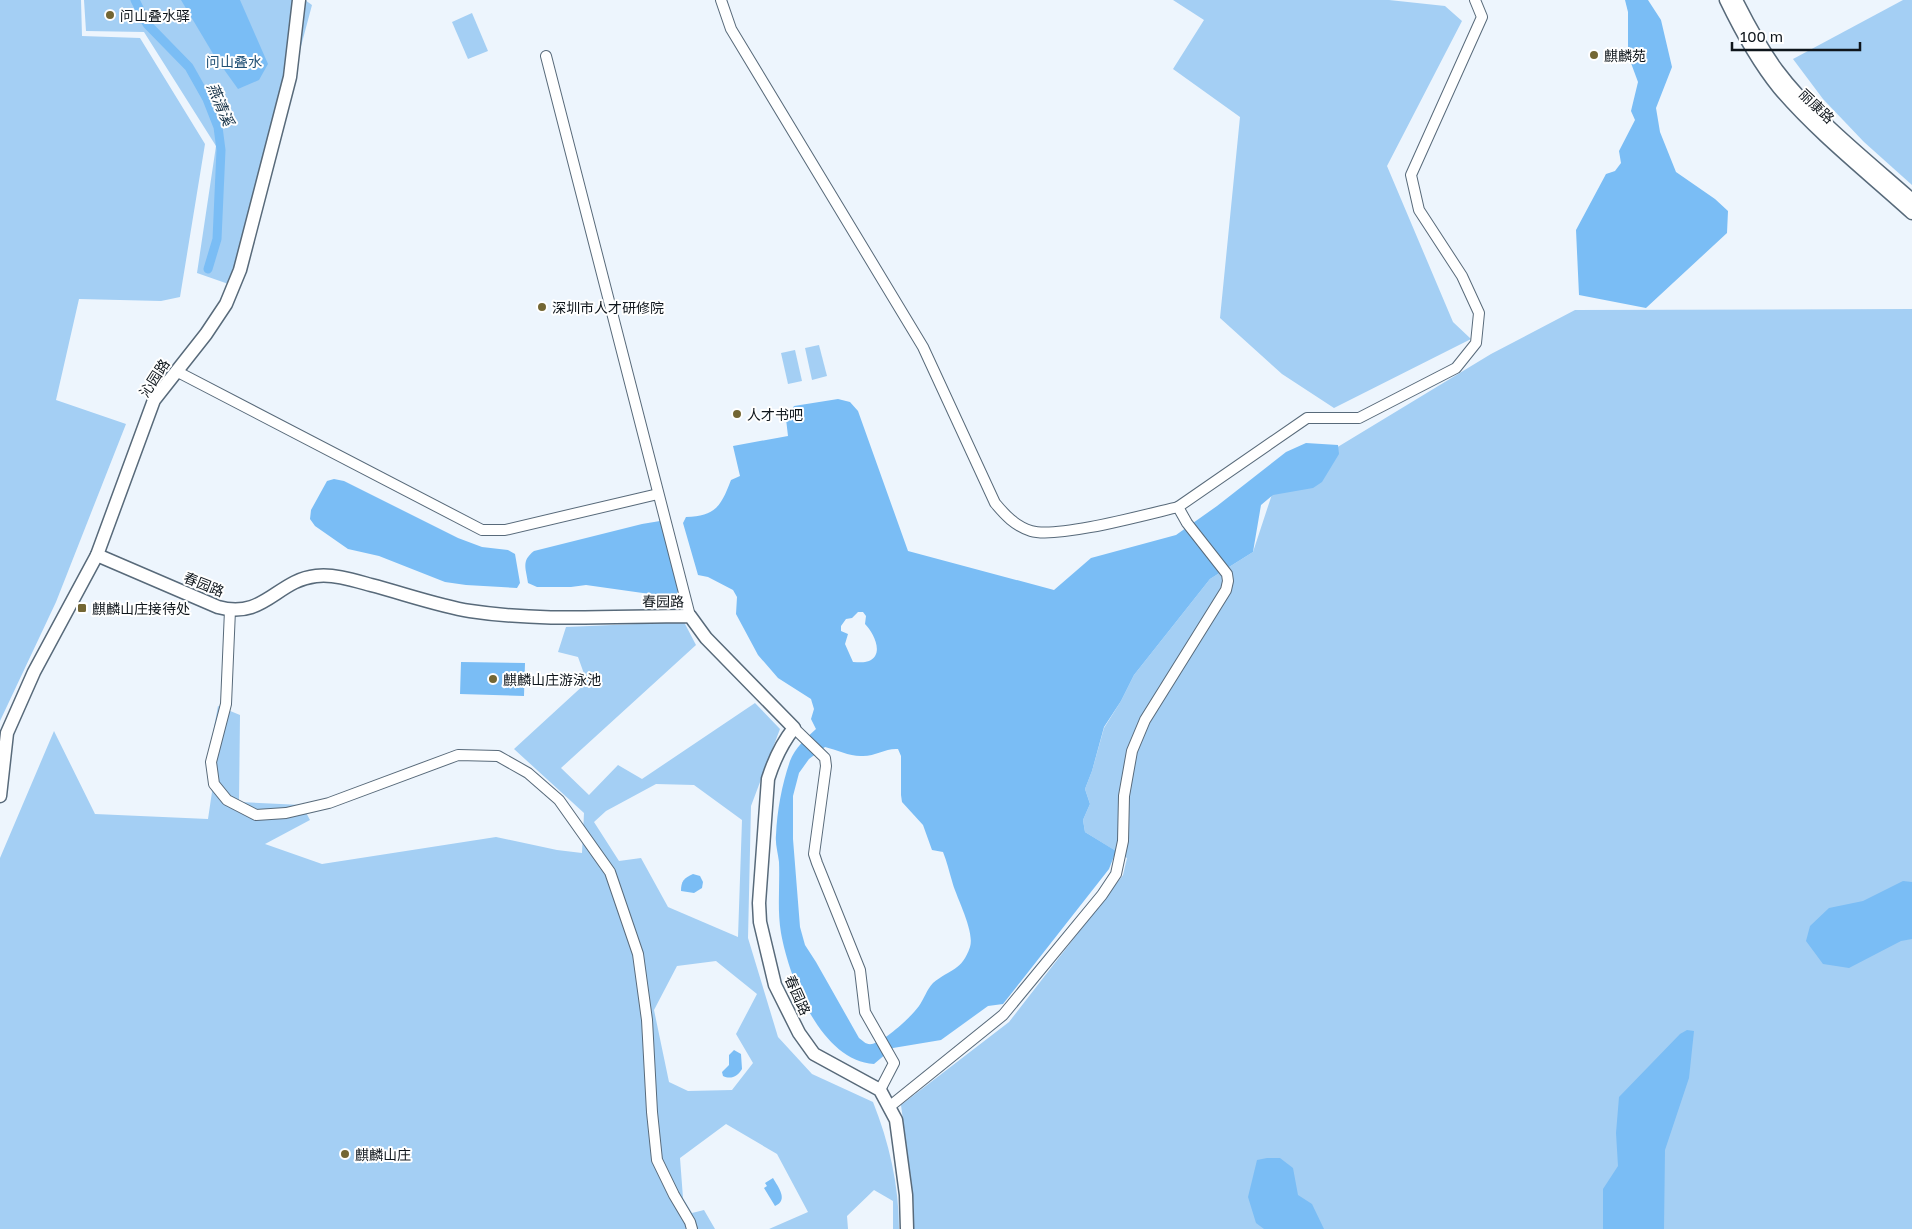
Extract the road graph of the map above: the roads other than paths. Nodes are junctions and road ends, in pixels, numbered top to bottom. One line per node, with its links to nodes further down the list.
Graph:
1 (299, 0): 9 (street, 沁园路)
2 (721, 0): 11 (street)
3 (1475, 0): 11 (street)
4 (1726, 0): 8 (street, 丽康路)
5 (1736, 0): 7 (street, 丽康路)
6 (546, 56): 10 (street)
7 (1912, 200)
8 (1912, 213)
9 (176, 371): 10 (street); 12 (street, 沁园路)
10 (658, 494): 14 (street)
11 (1178, 507): 18 (street)
12 (97, 555): 13 (street, 春园路); 16 (street, 沁园路)
13 (230, 610): 14 (street, 春园路); 19 (street)
14 (690, 616): 15 (street, 春园路)
15 (794, 728): 17 (street); 17 (street, 春园路)
16 (0, 796)
17 (880, 1090): 18 (street)
18 (889, 1107): 20 (street)
19 (692, 1229)
20 (907, 1229)

